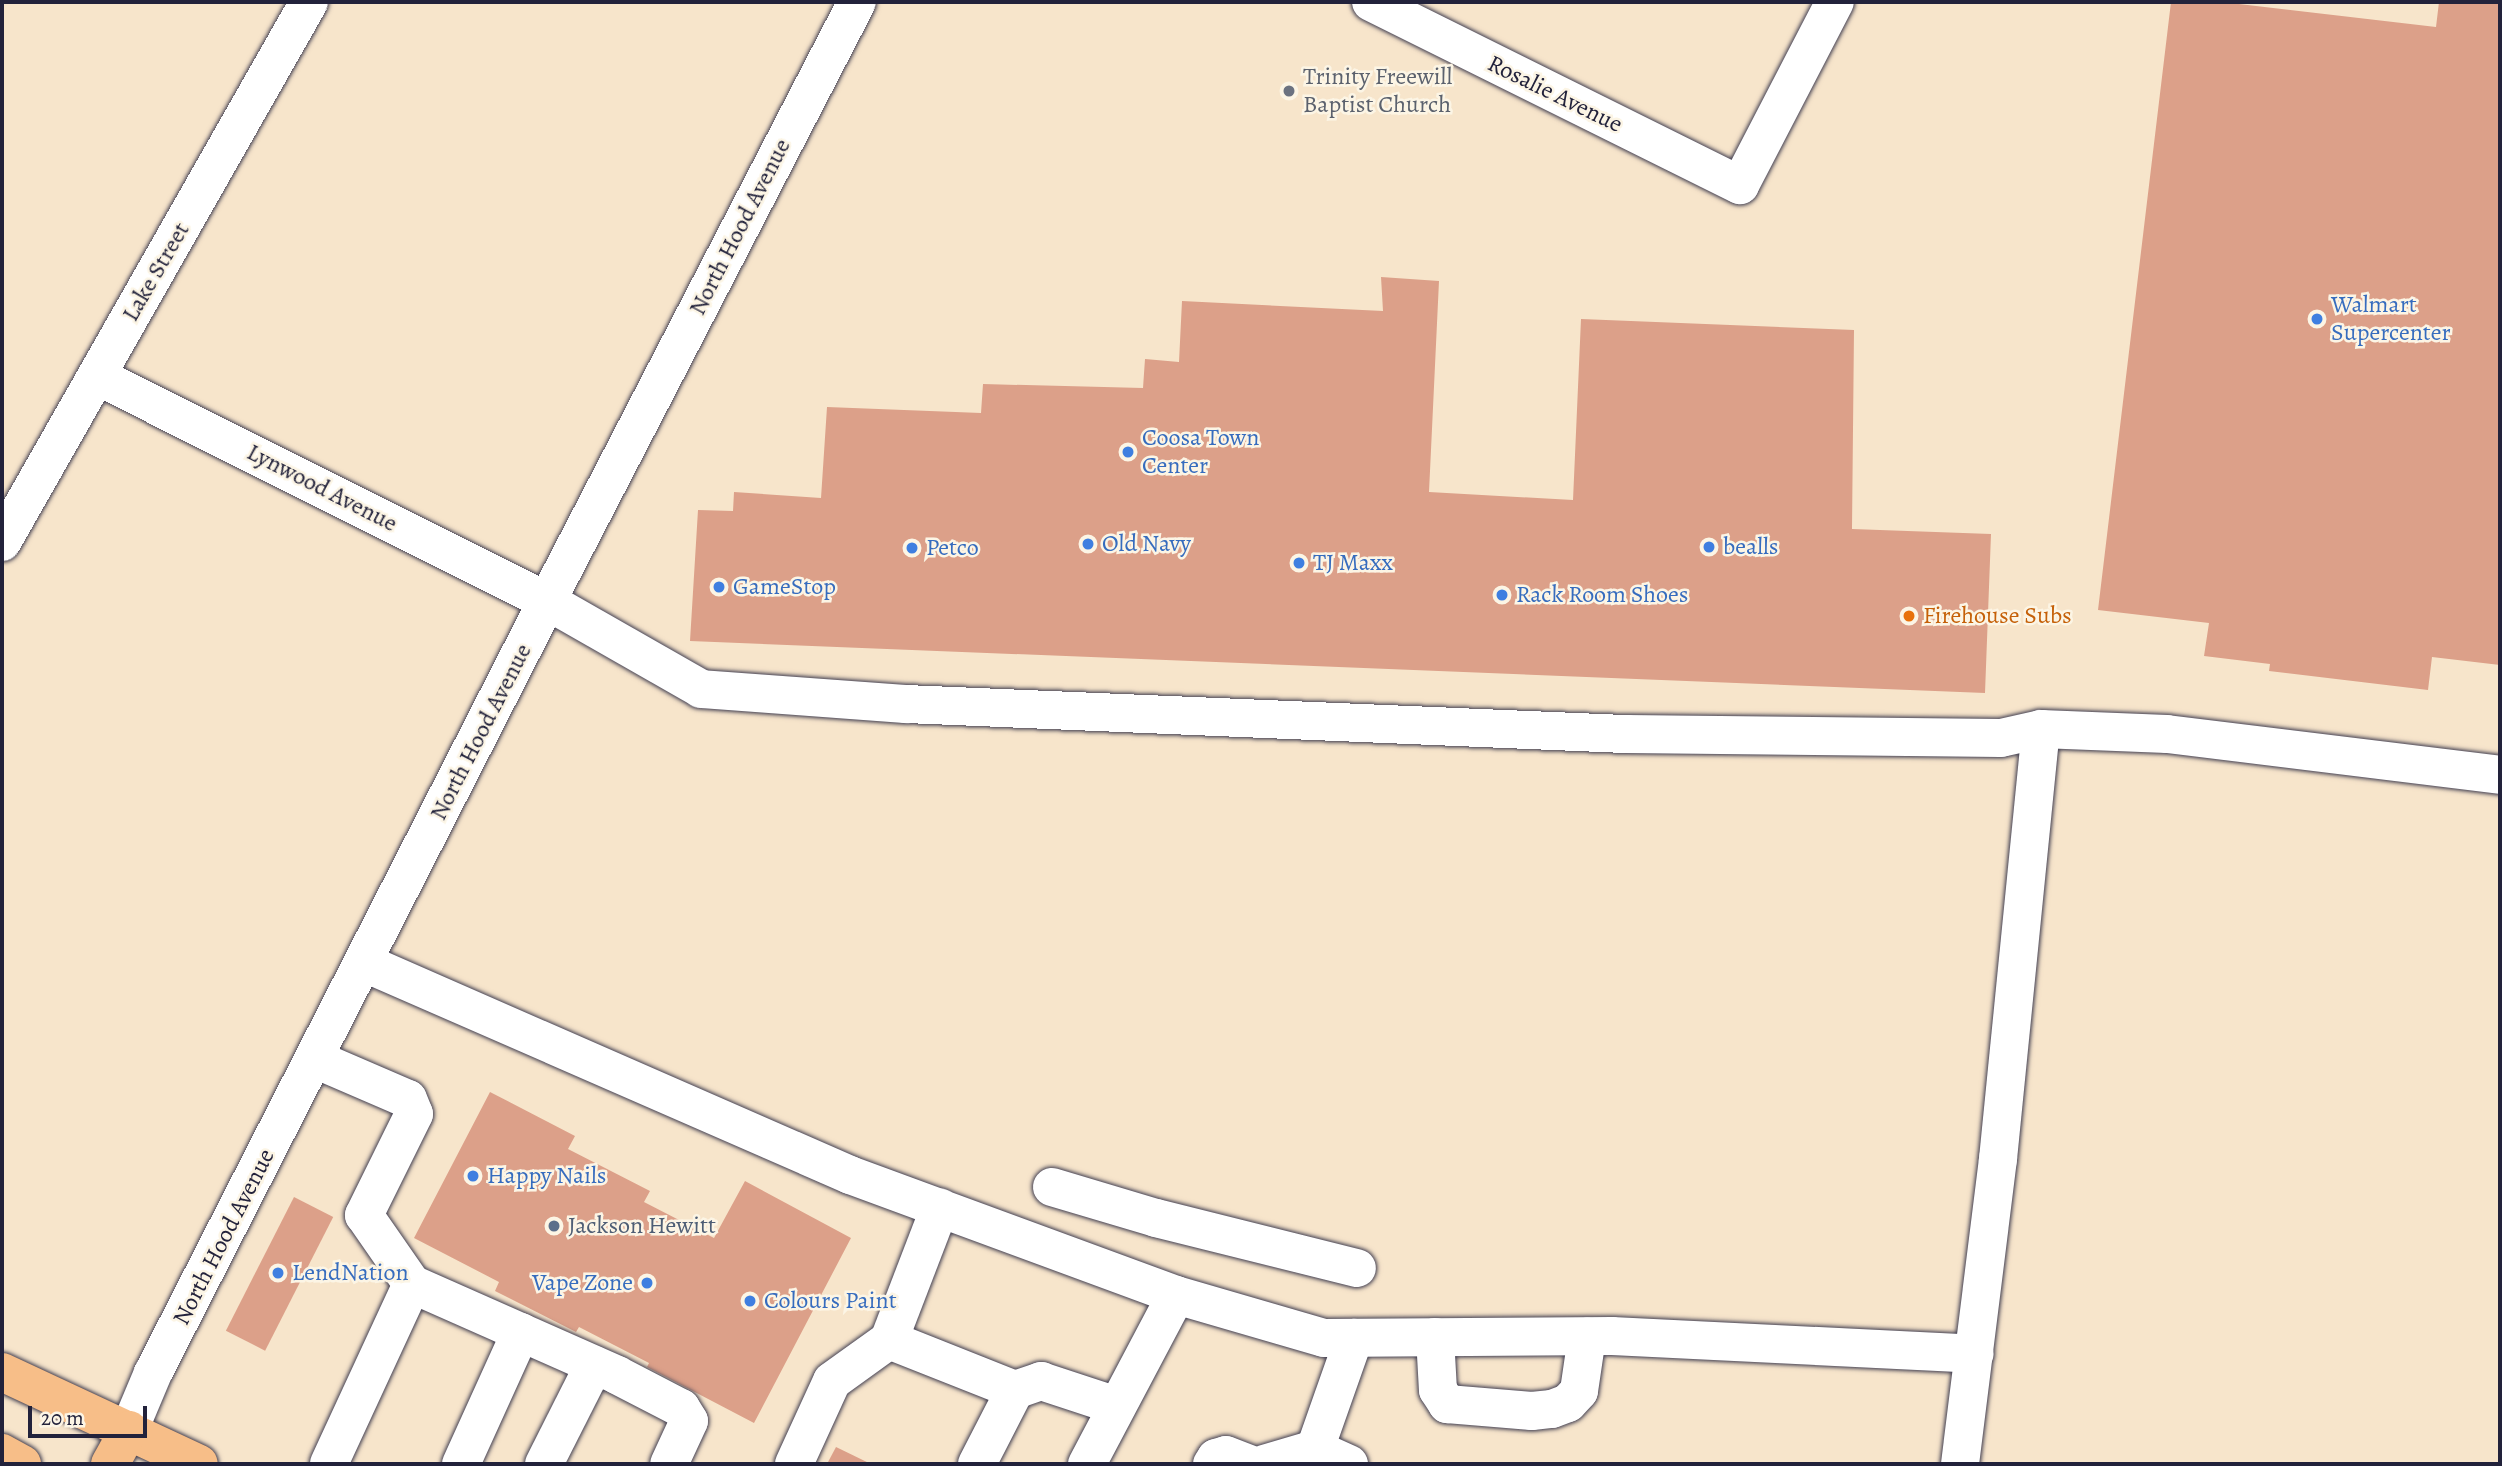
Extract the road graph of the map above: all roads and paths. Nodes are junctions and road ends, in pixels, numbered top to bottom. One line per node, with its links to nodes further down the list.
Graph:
1 (309, 2): 5 (street, Lake Street)
2 (858, 2): 7 (street, North Hood Avenue)
3 (1371, 2): 4 (street, Rosalie Avenue)
4 (1835, 2)
5 (97, 376): 6 (street, Lake Street); 7 (street, Lynwood Avenue)
6 (2, 542)
7 (547, 601): 8 (street, Lynwood Avenue); 10 (street, North Hood Avenue)
8 (2041, 729): 9 (street, Lynwood Avenue); 22 (street)
9 (2500, 775)
10 (365, 963): 11 (street, North Hood Avenue); 13 (street)
11 (316, 1059): 15 (street); 27 (street, North Hood Avenue)
12 (1052, 1187): 14 (street)
13 (940, 1207): 16 (street); 21 (street)
14 (1357, 1268)
15 (412, 1284): 17 (street); 33 (street)
16 (1176, 1295): 20 (street); 26 (street)
17 (521, 1332): 23 (street); 34 (street)
18 (1587, 1336): 19 (street); 19 (street); 22 (street)
19 (1435, 1337): 20 (street)
20 (1354, 1338): 28 (street)
21 (889, 1340): 25 (street); 37 (street)
22 (1975, 1354): 42 (street)
23 (594, 1365): 35 (street); 36 (street)
24 (2, 1372): 27 (highway)
25 (1015, 1390): 26 (street); 38 (street)
26 (1117, 1406): 39 (street)
27 (129, 1430): 31 (highway, North Hood Avenue); 32 (highway)
28 (1315, 1449): 40 (street); 41 (street)
29 (2, 1453): 30 (highway)
30 (22, 1464)
31 (110, 1464)
32 (199, 1464)
33 (329, 1464)
34 (461, 1464)
35 (544, 1464)
36 (669, 1464)
37 (794, 1464)
38 (977, 1464)
39 (1087, 1464)
40 (1264, 1464)
41 (1349, 1464)
42 (1960, 1464)

